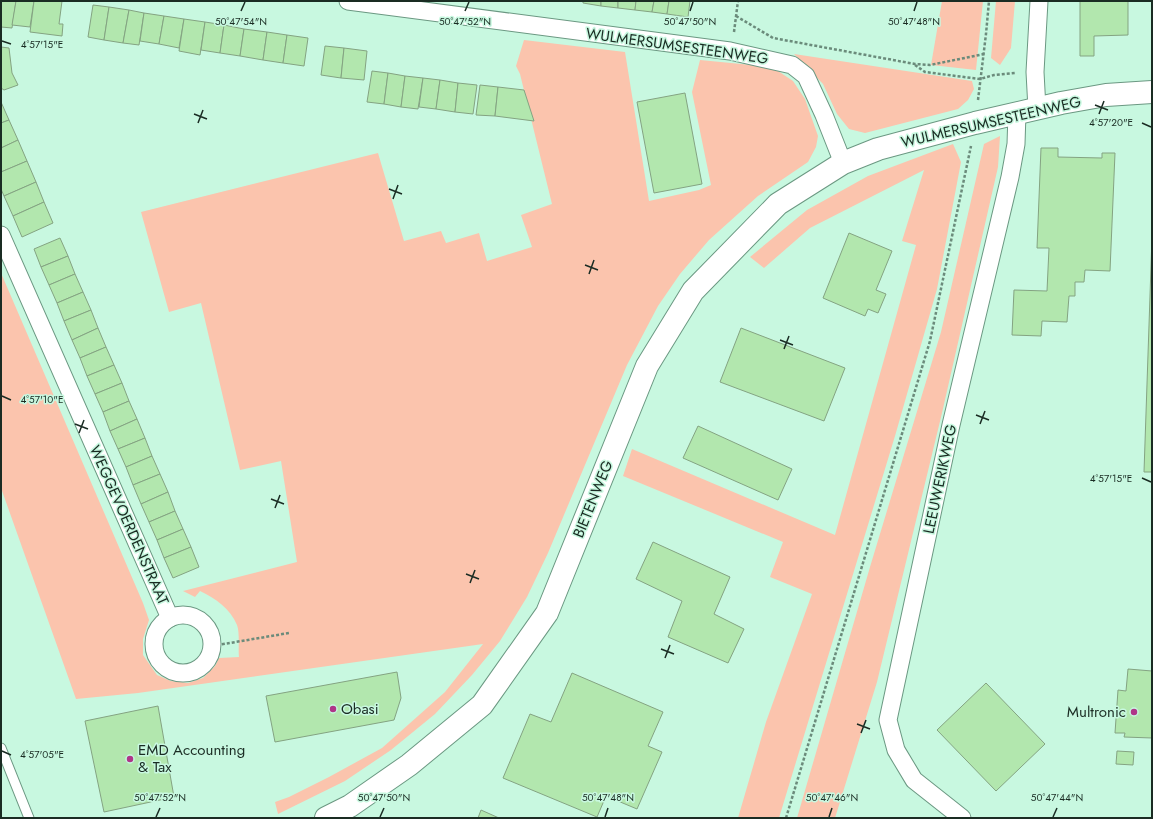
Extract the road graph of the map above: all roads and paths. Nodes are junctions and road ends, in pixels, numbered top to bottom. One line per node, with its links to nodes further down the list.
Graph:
1 (348, 1): 12 (street, WULMERSUMSESTEENWEG)
2 (738, 1): 6 (path)
3 (989, 1): 5 (path)
4 (1039, 1): 7 (street, LEEUWERIKWEG)
5 (984, 54): 6 (path); 8 (path)
6 (915, 64): 8 (path)
7 (1035, 72): 8 (path); 10 (street, LEEUWERIKWEG)
8 (980, 79)
9 (1152, 92): 10 (street, WULMERSUMSESTEENWEG)
10 (1027, 111): 11 (street, WULMERSUMSESTEENWEG); 21 (street, LEEUWERIKWEG)
11 (975, 123): 12 (street, WULMERSUMSESTEENWEG); 20 (path)
12 (843, 163): 19 (street, BIETENWEG)
13 (1, 235): 14 (street, WEGGEVOERDENSTRAAT)
14 (170, 618): 16 (street, WEGGEVOERDENSTRAAT); 16 (street, WEGGEVOERDENSTRAAT)
15 (289, 633): 16 (path)
16 (212, 646)
17 (1, 748): 18 (lane)
18 (29, 818)
19 (326, 818)
20 (786, 818)
21 (962, 818)

